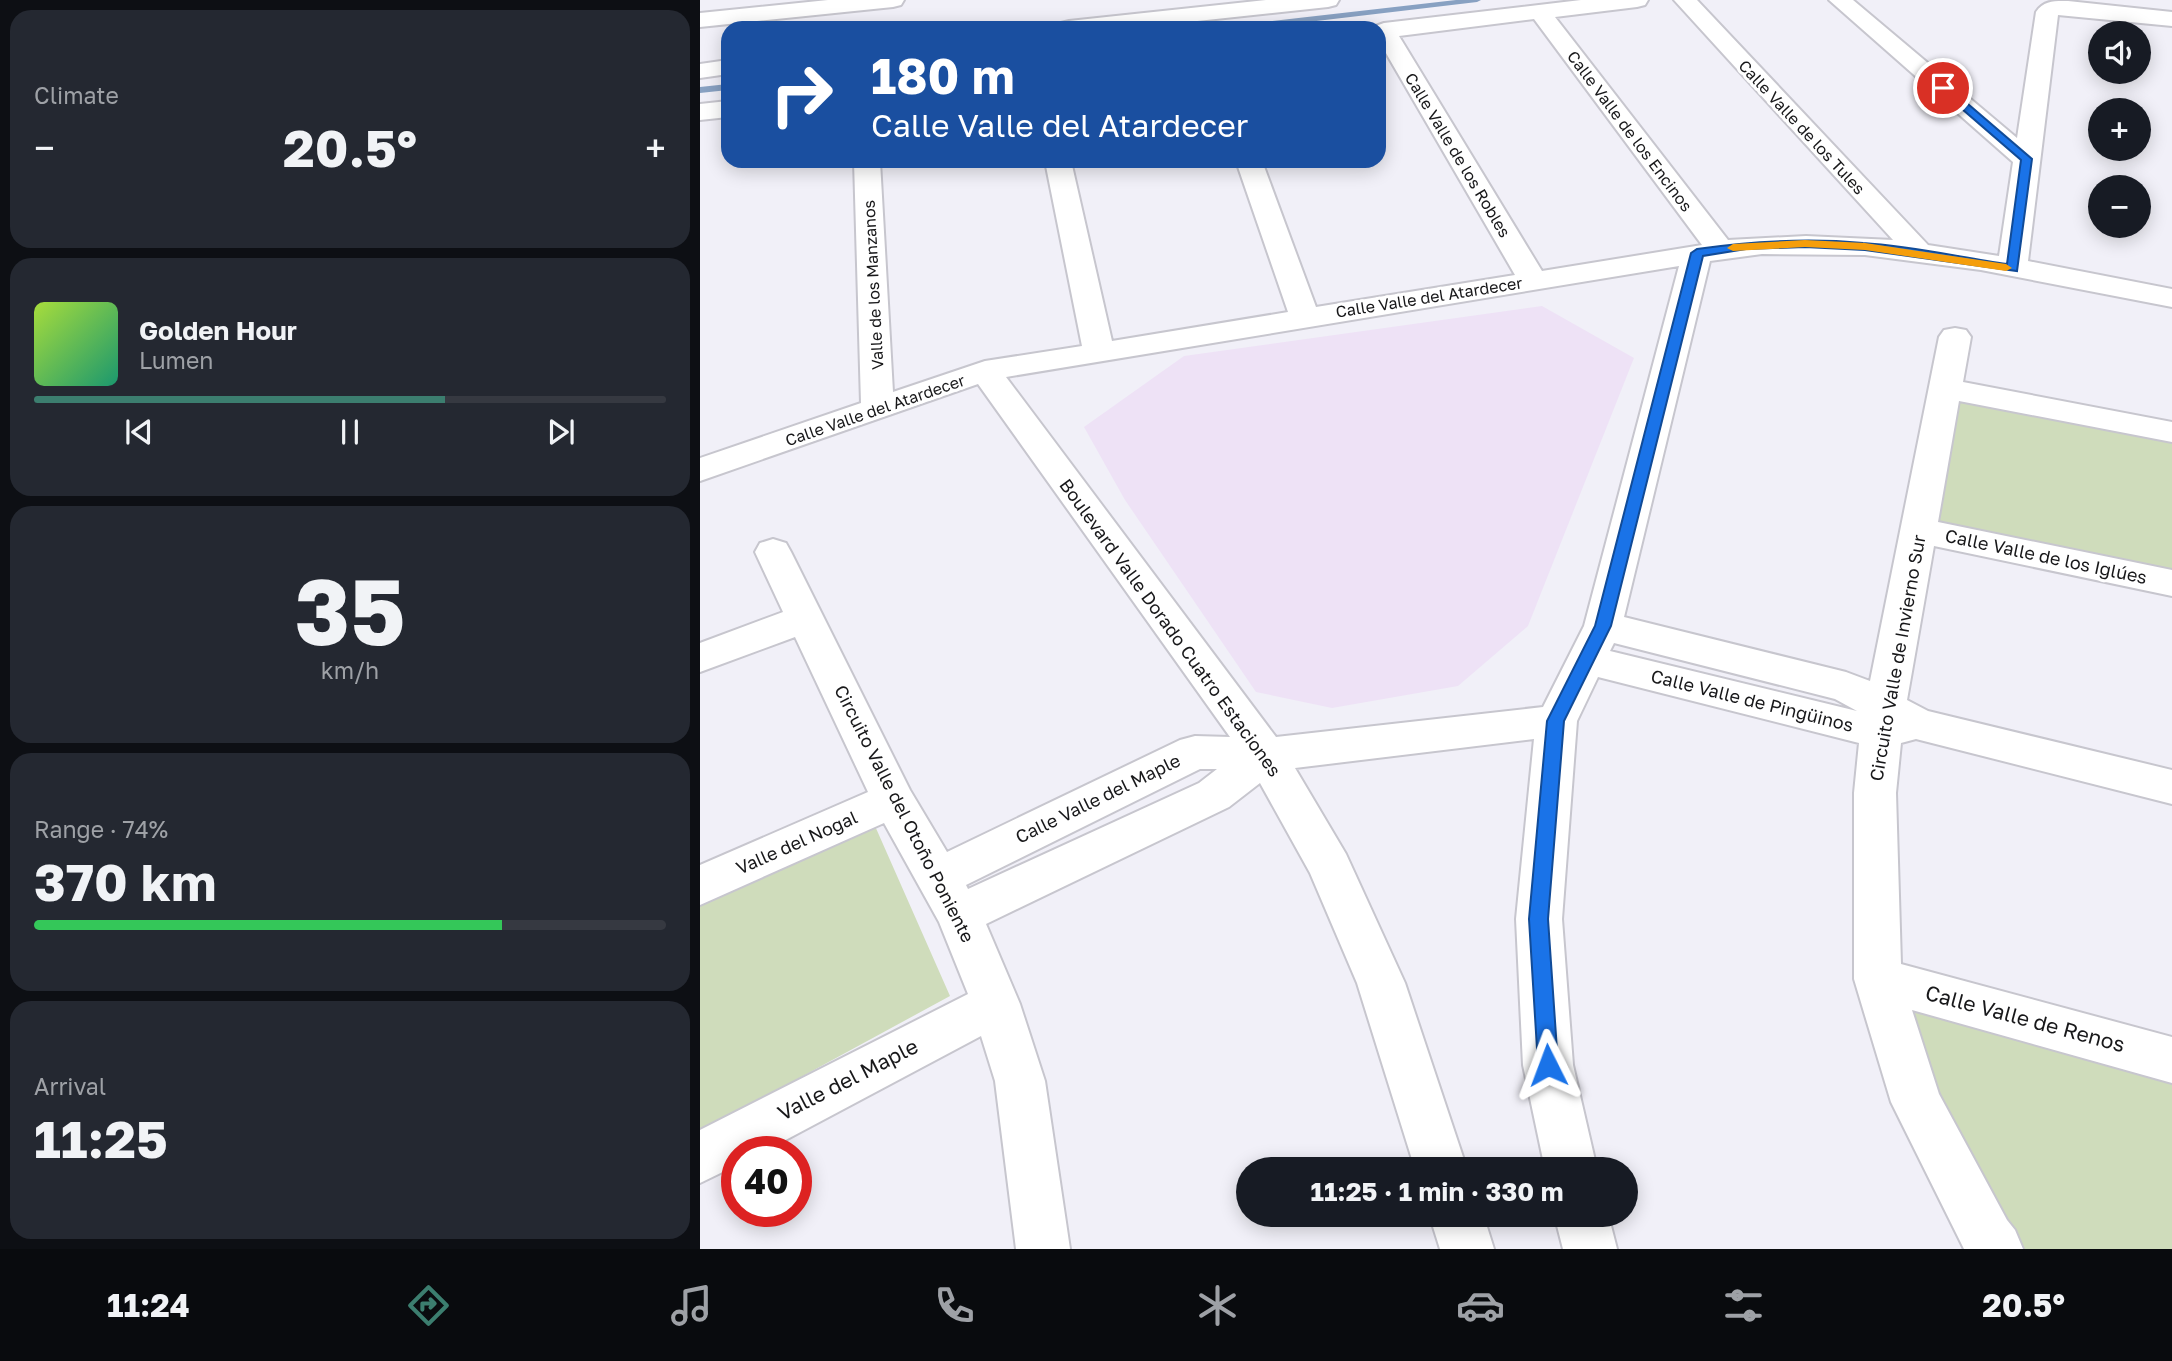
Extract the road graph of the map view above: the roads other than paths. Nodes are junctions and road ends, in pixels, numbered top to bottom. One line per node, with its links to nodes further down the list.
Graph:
1 (893, 0): 7 (street)
2 (1181, 0): 8 (street)
3 (1328, 0): 8 (street)
4 (1637, 0): 9 (street)
5 (1685, 0): 24 (street, Calle Valle de los Tules)
6 (1840, 0): 19 (street)
7 (785, 5): 11 (street)
8 (1209, 12): 12 (street)
9 (1540, 12): 13 (street); 23 (street, Calle Valle de los Encinos)
10 (2172, 19): 19 (street)
11 (700, 20)
12 (1130, 21)
13 (1386, 30)
14 (1386, 39): 26 (street, Calle Valle de los Robles)
15 (721, 68): 16 (street)
16 (700, 71)
17 (721, 110): 18 (street)
18 (700, 113)
19 (2026, 159): 25 (street)
20 (867, 168): 33 (street, Valle de los Manzanos)
21 (1060, 168): 30 (street)
22 (1252, 168): 28 (street)
23 (1708, 251): 24 (street, Calle Valle del Atardecer); 26 (street, Calle Valle del Atardecer); 40 (street)
24 (1920, 253): 25 (street, Calle Valle del Atardecer)
25 (2012, 269): 27 (street, Calle Valle del Atardecer)
26 (1533, 280): 28 (street, Calle Valle del Atardecer)
27 (2172, 298)
28 (1306, 318): 30 (street, Calle Valle del Atardecer)
29 (1955, 337): 32 (street, Circuito Valle de Invierno Sur)
30 (1100, 352): 31 (street, Calle Valle del Atardecer)
31 (985, 371): 33 (street, Calle Valle del Atardecer); 44 (street, Boulevard Valle Dorado Cuatro Estaciones)
32 (1945, 388): 34 (street); 36 (street, Circuito Valle de Invierno Sur)
33 (878, 409): 35 (street, Calle Valle del Atardecer)
34 (2172, 432)
35 (700, 470)
36 (1920, 531): 38 (street, Calle Valle de los Iglúes); 42 (street, Circuito Valle de Invierno Sur)
37 (773, 552): 39 (street, Circuito Valle del Otoño Poniente)
38 (2172, 583)
39 (806, 618): 41 (street); 46 (street, Circuito Valle del Otoño Poniente)
40 (1595, 642): 42 (street, Calle Valle de Pingüinos); 43 (street)
41 (700, 658)
42 (1895, 720): 45 (street, Calle Valle de Pingüinos); 50 (street, Circuito Valle de Invierno Sur)
43 (1556, 721): 44 (street, Calle Valle del Maple); 55 (street)
44 (1266, 755): 47 (street, Calle Valle del Maple); 49 (street); 54 (street, Boulevard Valle Dorado Cuatro Estaciones)
45 (2172, 787)
46 (893, 800): 47 (street, Circuito Valle del Otoño Poniente); 48 (street, Valle del Nogal)
47 (937, 878): 49 (street, Circuito Valle del Otoño Poniente)
48 (700, 886)
49 (960, 915): 51 (street, Circuito Valle del Otoño Poniente)
50 (1878, 979): 52 (street, Calle Valle de Renos); 61 (street, Circuito Valle de Invierno Sur)
51 (996, 1004): 53 (street, Valle del Maple); 58 (street, Circuito Valle del Otoño Poniente)
52 (2172, 1060)
53 (700, 1157)
54 (1437, 1157)
55 (1568, 1157)
56 (1460, 1227): 59 (street)
57 (1584, 1227): 60 (street)
58 (1043, 1249)
59 (1467, 1249)
60 (1590, 1249)
61 (1996, 1249)

